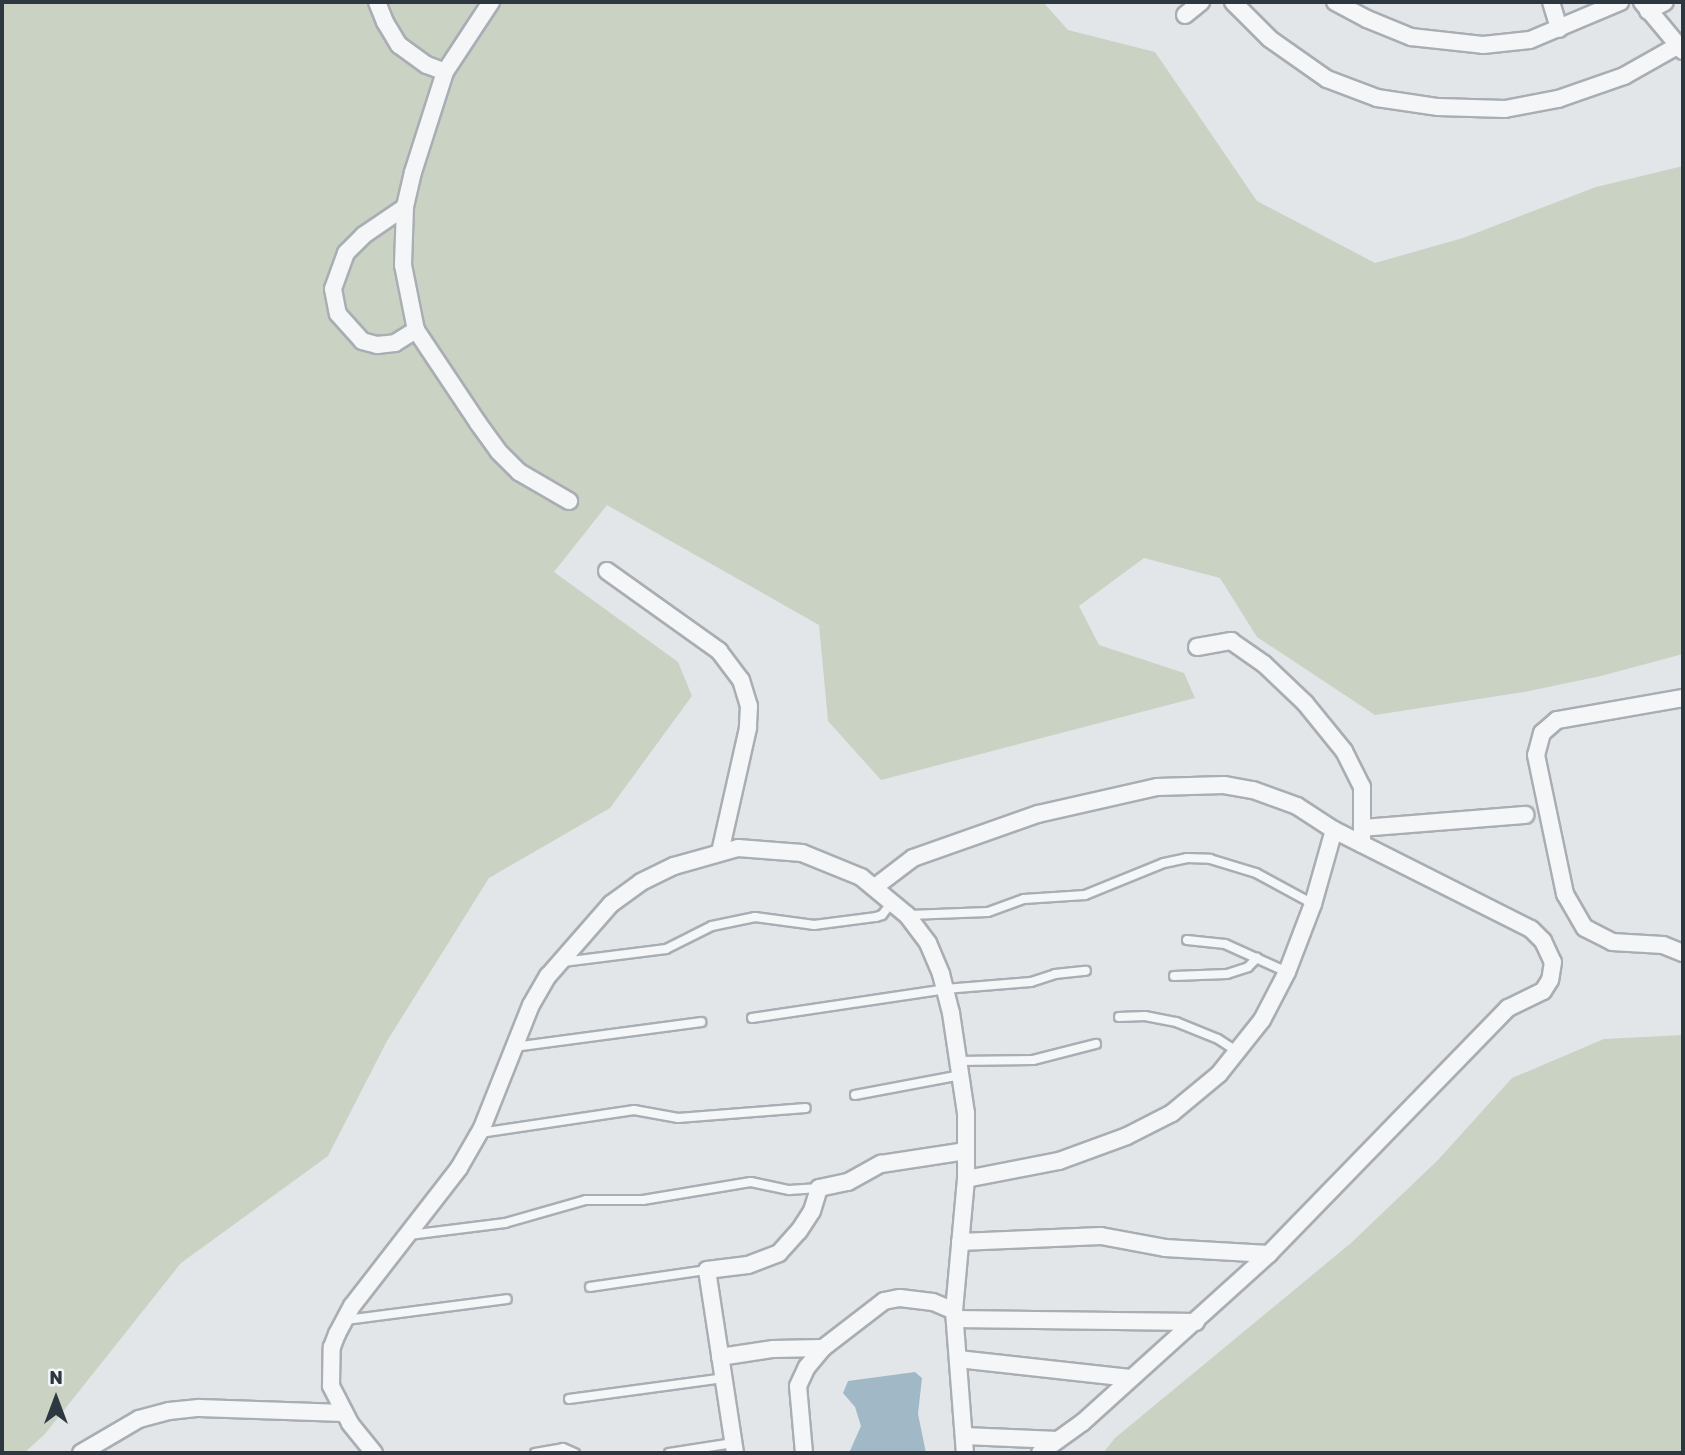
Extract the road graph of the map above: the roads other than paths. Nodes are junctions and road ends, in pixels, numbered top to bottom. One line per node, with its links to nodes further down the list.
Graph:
1 (377, 2): 13 (street)
2 (491, 2): 13 (street)
3 (1201, 2): 10 (street)
4 (1233, 2): 12 (street)
5 (1335, 2): 11 (street)
6 (1551, 2): 11 (street)
7 (1620, 2): 11 (street)
8 (1665, 2): 9 (street)
9 (1645, 6): 12 (street)
10 (1185, 15)
11 (1559, 29)
12 (1680, 49)
13 (445, 72): 14 (street)
14 (405, 207): 15 (street); 15 (street)
15 (416, 330): 16 (street)
16 (569, 501)
17 (607, 571): 23 (street)
18 (1197, 647): 22 (street)
19 (1683, 698): 29 (street)
20 (1525, 815): 22 (street)
21 (1334, 830): 22 (street); 24 (street); 26 (street)
22 (1362, 836): 51 (street)
23 (720, 852): 24 (street); 31 (street)
24 (875, 887): 25 (street)
25 (892, 902): 27 (street); 31 (lane)
26 (1314, 904): 27 (lane); 33 (street)
27 (907, 915): 35 (street)
28 (1186, 940): 30 (lane)
29 (1683, 953)
30 (1256, 958): 33 (lane); 34 (lane)
31 (560, 962): 40 (street)
32 (1086, 971): 35 (lane)
33 (1287, 972): 41 (street)
34 (1174, 976)
35 (945, 989): 37 (lane); 42 (street)
36 (1119, 1017): 41 (lane)
37 (752, 1018)
38 (701, 1022): 40 (lane)
39 (1096, 1044): 42 (lane)
40 (514, 1047): 45 (street)
41 (1238, 1052): 47 (street)
42 (960, 1068): 43 (lane); 46 (street)
43 (855, 1095)
44 (806, 1108): 45 (lane)
45 (480, 1133): 49 (street)
46 (966, 1151): 47 (street); 48 (street)
47 (966, 1179): 50 (street)
48 (819, 1188): 49 (lane); 52 (street)
49 (409, 1235): 56 (street)
50 (960, 1242): 51 (street); 55 (street)
51 (1269, 1254): 57 (street)
52 (707, 1270): 53 (lane); 59 (street)
53 (590, 1287)
54 (507, 1299): 56 (lane)
55 (954, 1315): 57 (street); 58 (street); 60 (street)
56 (343, 1321): 64 (street)
57 (1196, 1322): 62 (street)
58 (823, 1348): 59 (street); 73 (street)
59 (720, 1357): 61 (street)
60 (958, 1359): 62 (street); 65 (street)
61 (724, 1378): 63 (lane); 67 (street)
62 (1130, 1378): 66 (street)
63 (569, 1399)
64 (344, 1413): 68 (street); 69 (street)
65 (964, 1436): 66 (street); 74 (street)
66 (1058, 1440): 75 (street)
67 (734, 1448): 72 (lane)
68 (81, 1453)
69 (374, 1453)
70 (536, 1453): 71 (lane)
71 (575, 1453)
72 (669, 1453)
73 (804, 1453)
74 (965, 1453)
75 (1040, 1453)

